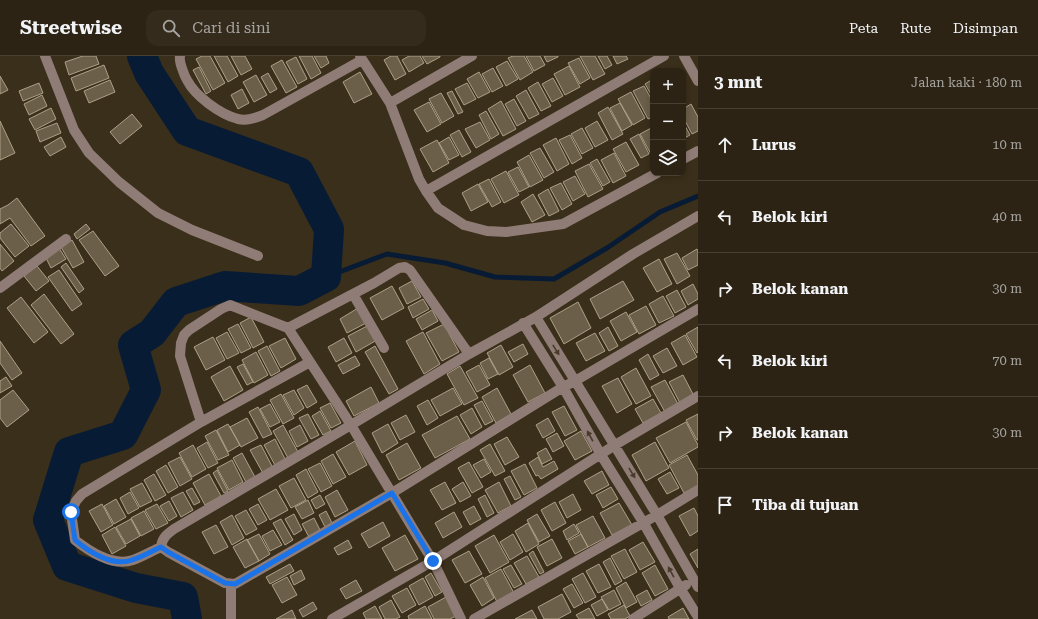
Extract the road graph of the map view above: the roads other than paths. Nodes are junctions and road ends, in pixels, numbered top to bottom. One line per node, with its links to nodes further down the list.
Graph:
1 (45, 56): 15 (street)
2 (180, 56): 6 (street)
3 (472, 56): 8 (street)
4 (664, 56): 12 (street)
5 (684, 56): 7 (street)
6 (361, 58): 8 (street)
7 (698, 81)
8 (390, 103): 12 (street)
9 (698, 151): 10 (street)
10 (686, 157)
11 (651, 176): 12 (street)
12 (426, 191)
13 (698, 216): 19 (street)
14 (66, 239): 16 (street)
15 (258, 256)
16 (0, 288)
17 (353, 294): 21 (street); 22 (street); 23 (street)
18 (698, 308): 25 (street)
19 (536, 317): 20 (street); 25 (street, one-way to 25)
20 (523, 323): 23 (street); 26 (street)
21 (288, 328): 24 (street); 28 (street)
22 (384, 348)
23 (469, 354): 29 (street)
24 (310, 362): 28 (street); 29 (street)
25 (575, 381): 26 (street); 30 (street)
26 (563, 387): 31 (street, one-way to 26); 33 (street)
27 (698, 396): 30 (street)
28 (201, 422): 36 (street)
29 (351, 425): 33 (street); 36 (street)
30 (615, 445): 31 (street); 34 (street, one-way to 34)
31 (601, 454): 35 (street); 37 (street)
32 (698, 490): 34 (street)
33 (392, 493): 37 (street); 39 (street)
34 (657, 515): 35 (street); 38 (street)
35 (643, 522): 40 (street, one-way to 35); 45 (street)
36 (161, 547): 39 (street)
37 (433, 561): 41 (street); 44 (street)
38 (696, 582): 40 (street)
39 (231, 584): 43 (street)
40 (680, 588): 42 (street); 46 (street)
41 (459, 618)
42 (698, 618)
43 (231, 619)
44 (332, 619)
45 (474, 619)
46 (632, 619)

